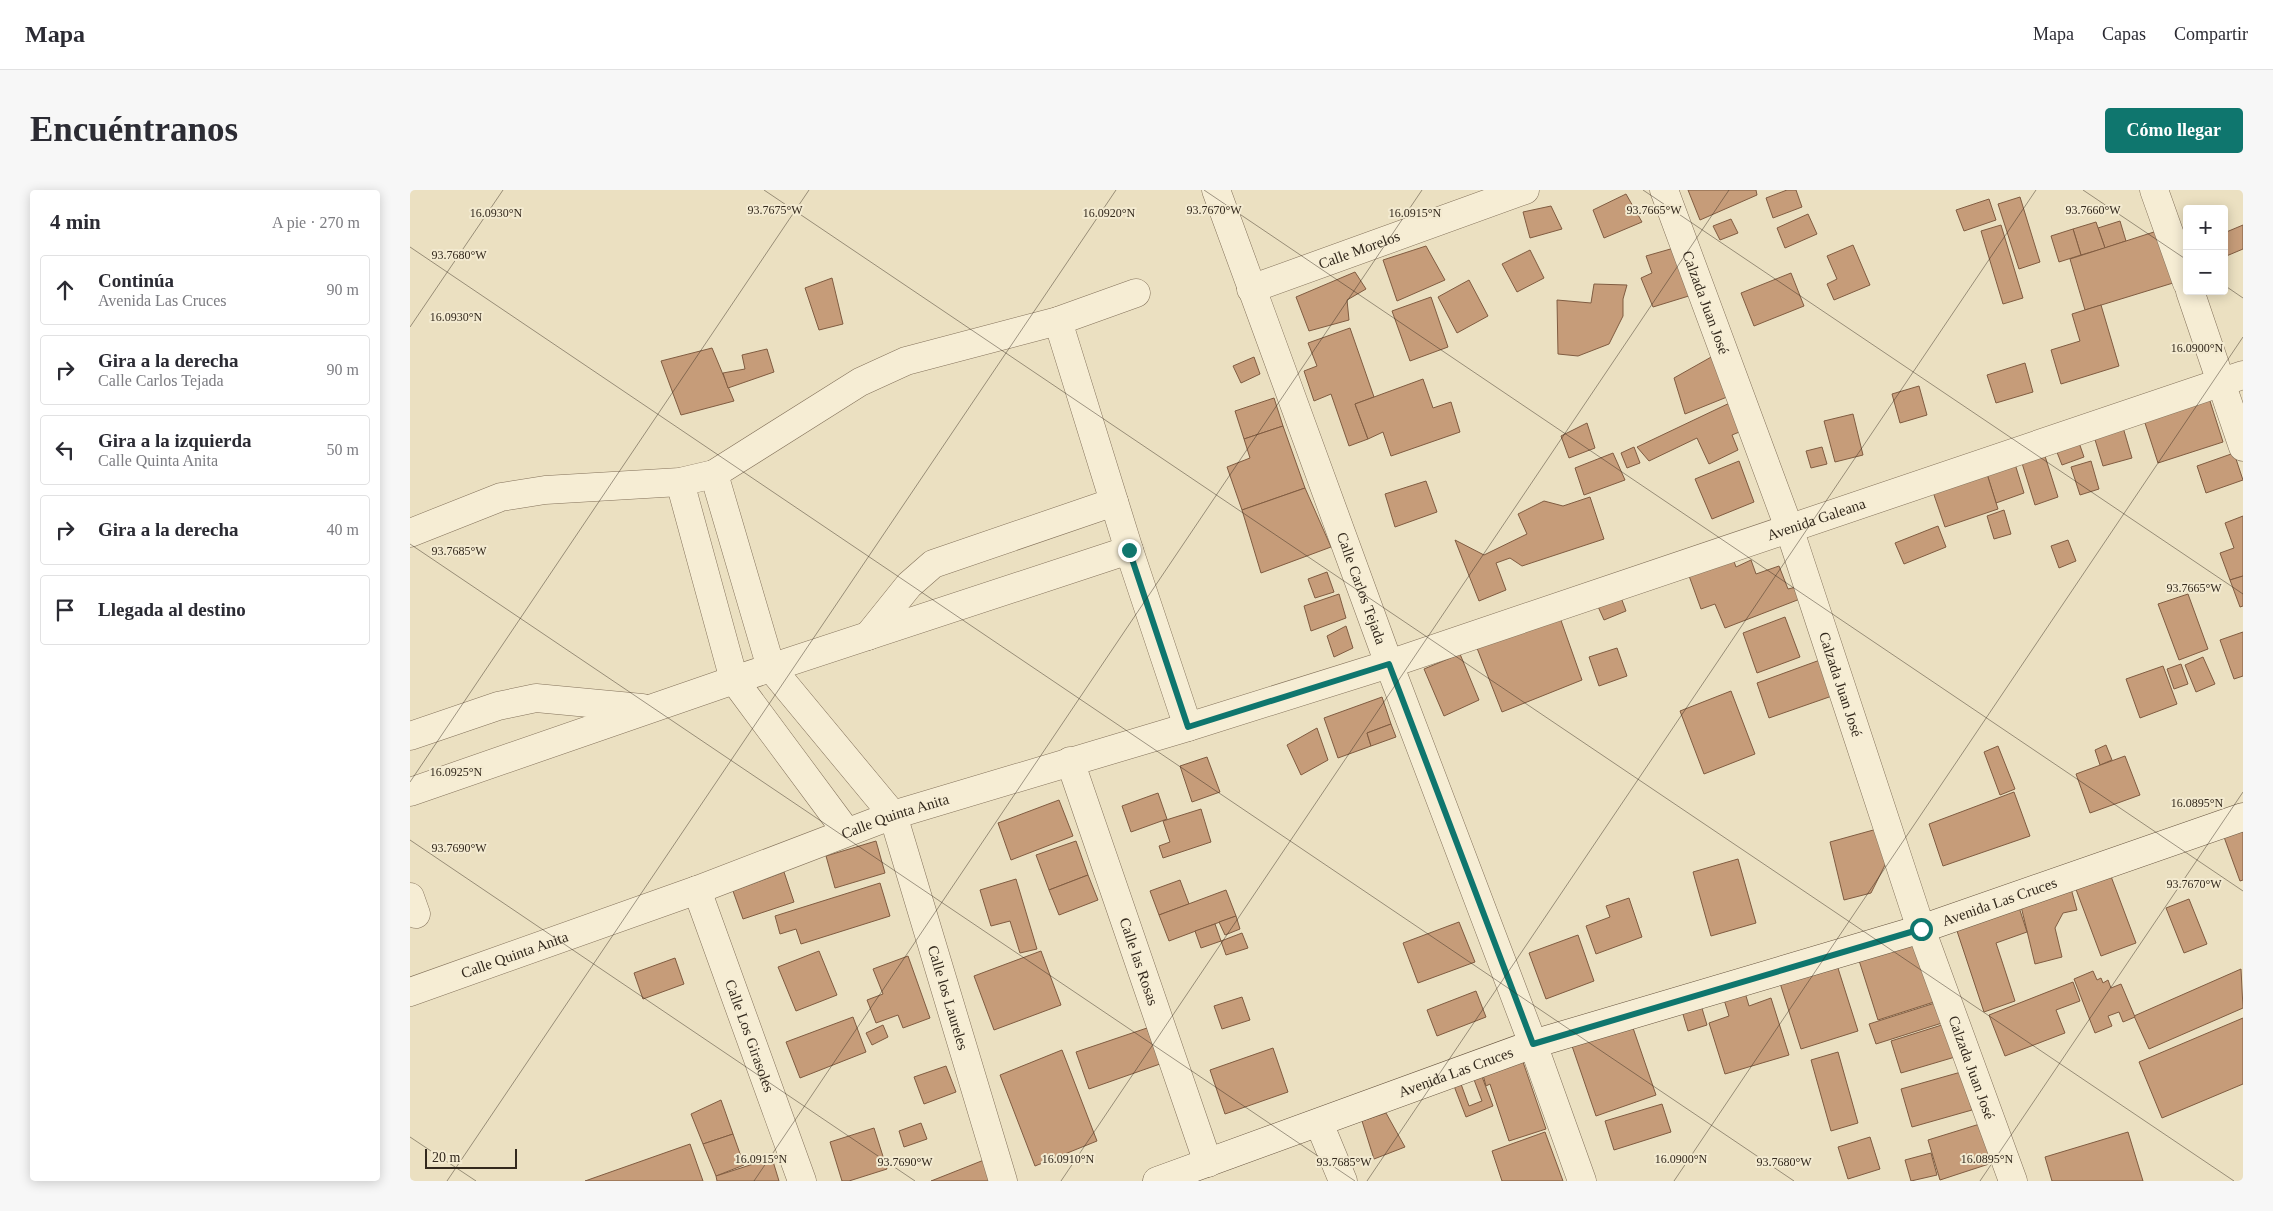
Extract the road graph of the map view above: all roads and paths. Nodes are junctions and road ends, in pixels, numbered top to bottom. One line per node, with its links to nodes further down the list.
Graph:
1 (1216, 190): 6 (street, Calle Carlos Tejada)
2 (1525, 190): 6 (street, Calle Morelos)
3 (1664, 190): 15 (street, Calzada Juan José)
4 (2154, 190): 5 (street)
5 (2183, 272)
6 (1250, 288): 19 (street, Calle Carlos Tejada)
7 (1136, 293): 9 (street)
8 (2192, 295): 10 (street)
9 (1058, 321): 12 (street); 14 (street)
10 (2232, 378): 11 (street); 15 (street, Avenida Galeana)
11 (2243, 447)
12 (714, 474): 13 (street); 20 (street)
13 (680, 482): 16 (street); 21 (street)
14 (1114, 502): 17 (street); 18 (street)
15 (1789, 528): 19 (street, Avenida Galeana); 31 (street, Calzada Juan José)
16 (410, 533)
17 (1129, 550): 18 (street); 23 (street)
18 (868, 636): 20 (street)
19 (1389, 664): 23 (street, Calle Quinta Anita); 33 (street, Calle Carlos Tejada)
20 (771, 668): 21 (street); 27 (street)
21 (734, 680): 22 (street); 29 (street)
22 (651, 709): 24 (street); 26 (street)
23 (1188, 727): 25 (street, Calle Quinta Anita)
24 (410, 736)
25 (1070, 761): 27 (street, Calle Quinta Anita); 35 (street, Calle las Rosas)
26 (410, 792)
27 (892, 815): 29 (street, Calle Quinta Anita); 37 (street, Calle los Laureles)
28 (2243, 817): 31 (street, Avenida Las Cruces)
29 (846, 831): 30 (street, Calle Quinta Anita)
30 (697, 890): 32 (street, Calle Quinta Anita); 36 (street, Calle Los Girasoles)
31 (1921, 929): 33 (street, Avenida Las Cruces); 41 (street, Calzada Juan José)
32 (410, 992)
33 (1533, 1044): 34 (street, Avenida Las Cruces); 40 (street, Calle Carlos Tejada)
34 (1319, 1123): 35 (street, Avenida Las Cruces); 39 (street)
35 (1208, 1163): 38 (street, Avenida Las Cruces)
36 (802, 1181)
37 (1003, 1181)
38 (1157, 1181)
39 (1343, 1181)
40 (1582, 1181)
41 (2013, 1181)

